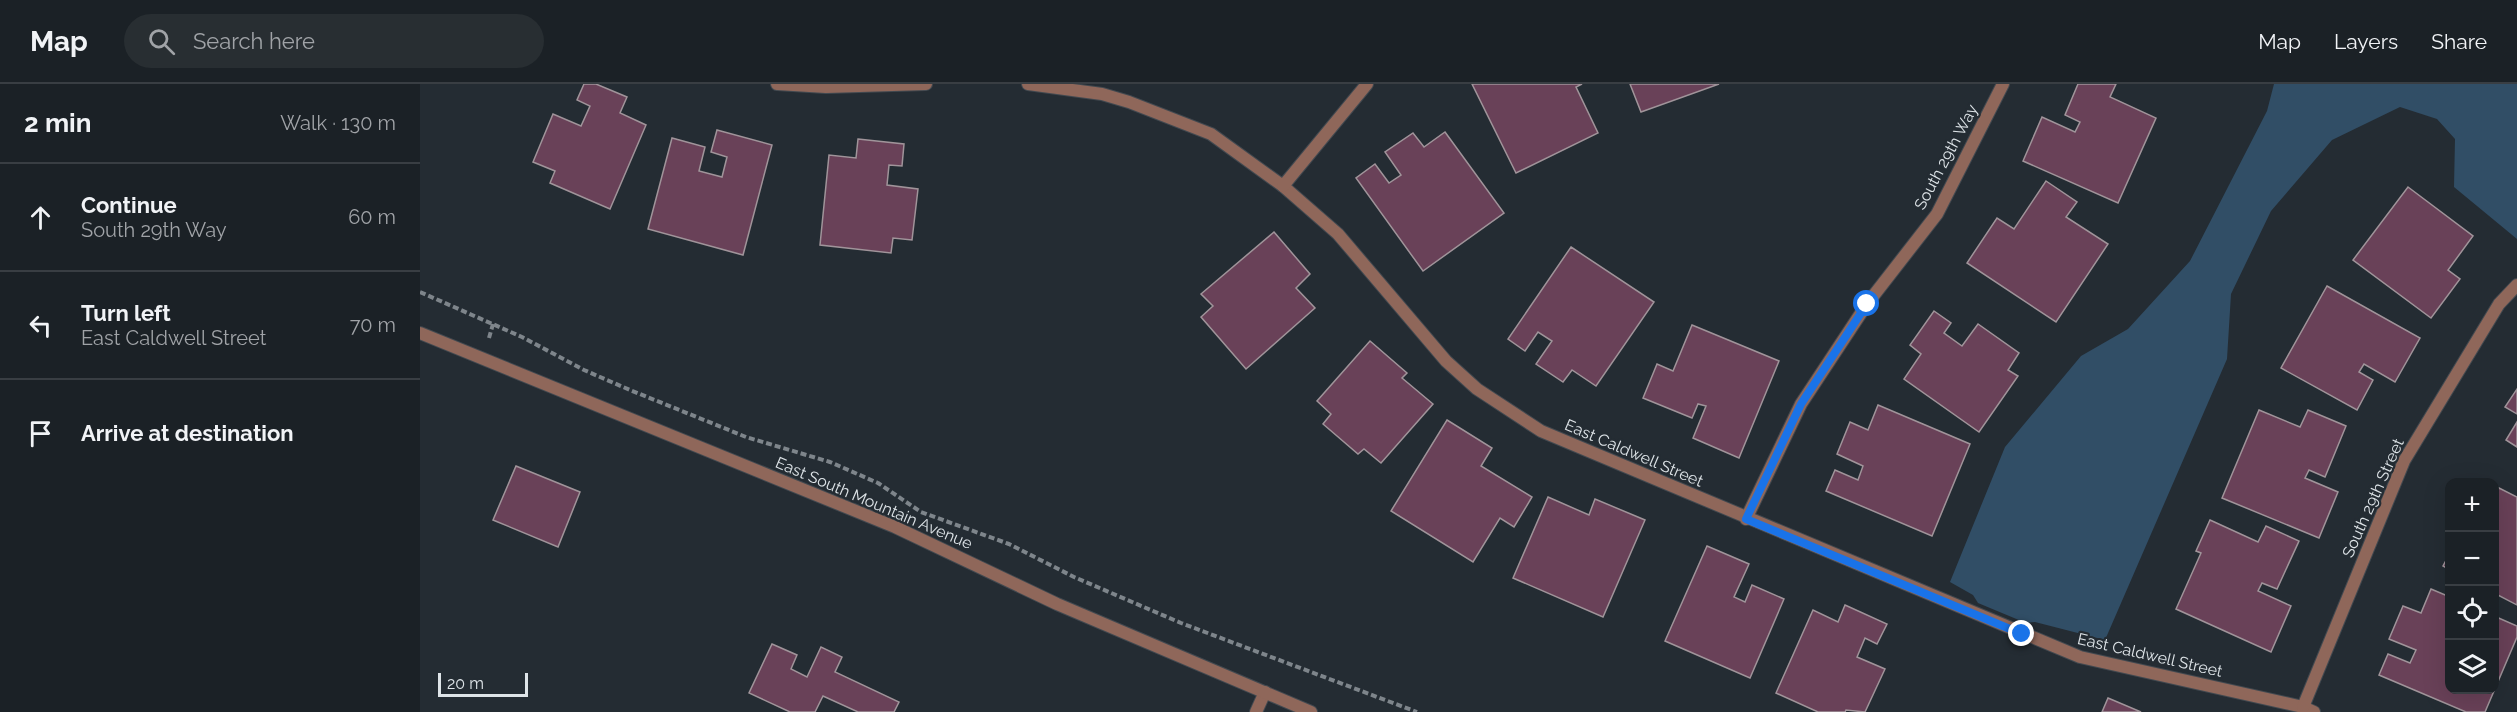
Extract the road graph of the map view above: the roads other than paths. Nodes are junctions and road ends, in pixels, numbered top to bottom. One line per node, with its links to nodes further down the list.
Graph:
1 (777, 84): 2 (street)
2 (926, 84)
3 (1028, 84): 6 (street, East Caldwell Street)
4 (1367, 84): 6 (street)
5 (2003, 84): 9 (street, South 29th Way)
6 (1283, 186): 9 (street, East Caldwell Street)
7 (2517, 285): 11 (street, South 29th Street)
8 (420, 333): 10 (street, East South Mountain Avenue)
9 (1746, 519): 11 (street, East Caldwell Street)
10 (1265, 692): 12 (street); 13 (street, East South Mountain Avenue)
11 (2308, 709)
12 (1256, 712)
13 (1311, 712)

